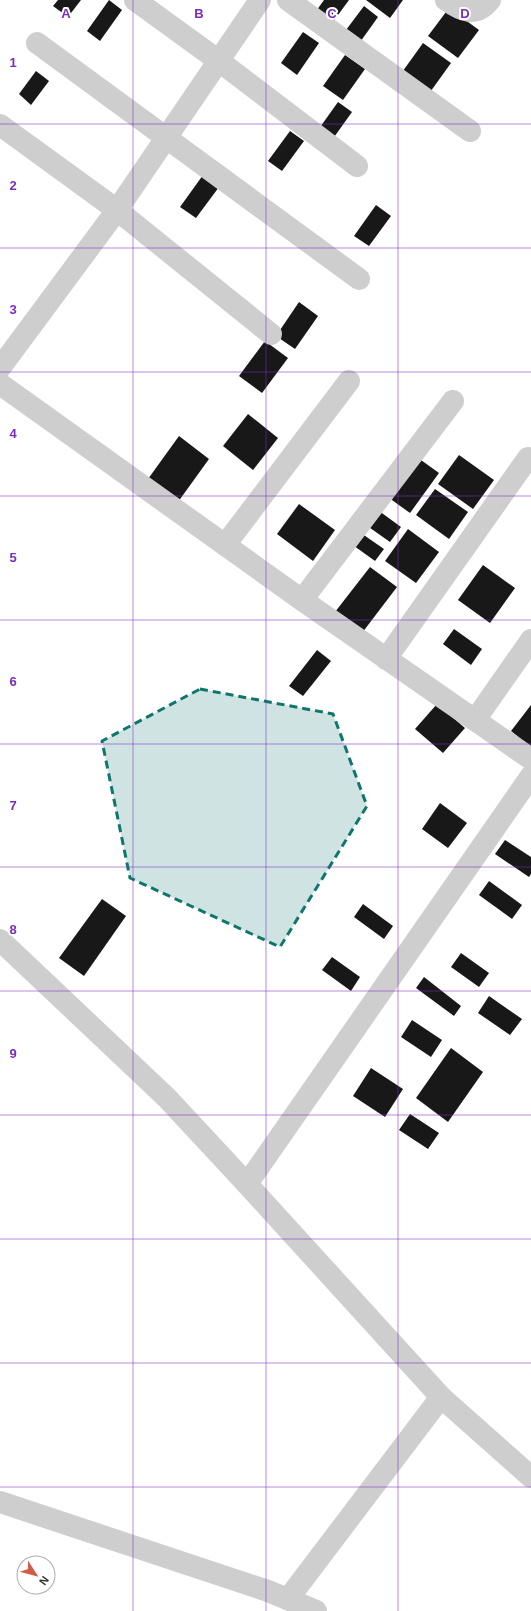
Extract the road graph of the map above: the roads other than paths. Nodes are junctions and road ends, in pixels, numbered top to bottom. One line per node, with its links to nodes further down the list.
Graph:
1 (135, 0): 7 (street)
2 (260, 0): 7 (street)
3 (288, 0): 9 (street)
4 (446, 0): 5 (street)
5 (490, 0)
6 (37, 43): 10 (street)
7 (219, 61): 10 (street); 11 (street)
8 (0, 125): 12 (street)
9 (470, 131)
10 (166, 137): 12 (street); 13 (street)
11 (357, 166)
12 (117, 210): 14 (street); 15 (street)
13 (359, 279)
14 (272, 334)
15 (0, 368)
16 (349, 381): 20 (street)
17 (0, 384): 20 (street)
18 (453, 401): 21 (street)
19 (528, 458): 23 (street)
20 (225, 545): 21 (street)
21 (302, 600): 23 (street)
22 (531, 640): 24 (street)
23 (386, 659): 24 (street)
24 (475, 720): 25 (street)
25 (531, 759)
26 (531, 776): 28 (street)
27 (0, 940): 28 (street)
28 (247, 1184): 29 (street)
29 (441, 1397): 30 (street); 32 (street)
30 (531, 1478)
31 (0, 1502): 32 (street)
32 (288, 1600): 33 (street)
33 (316, 1611)

